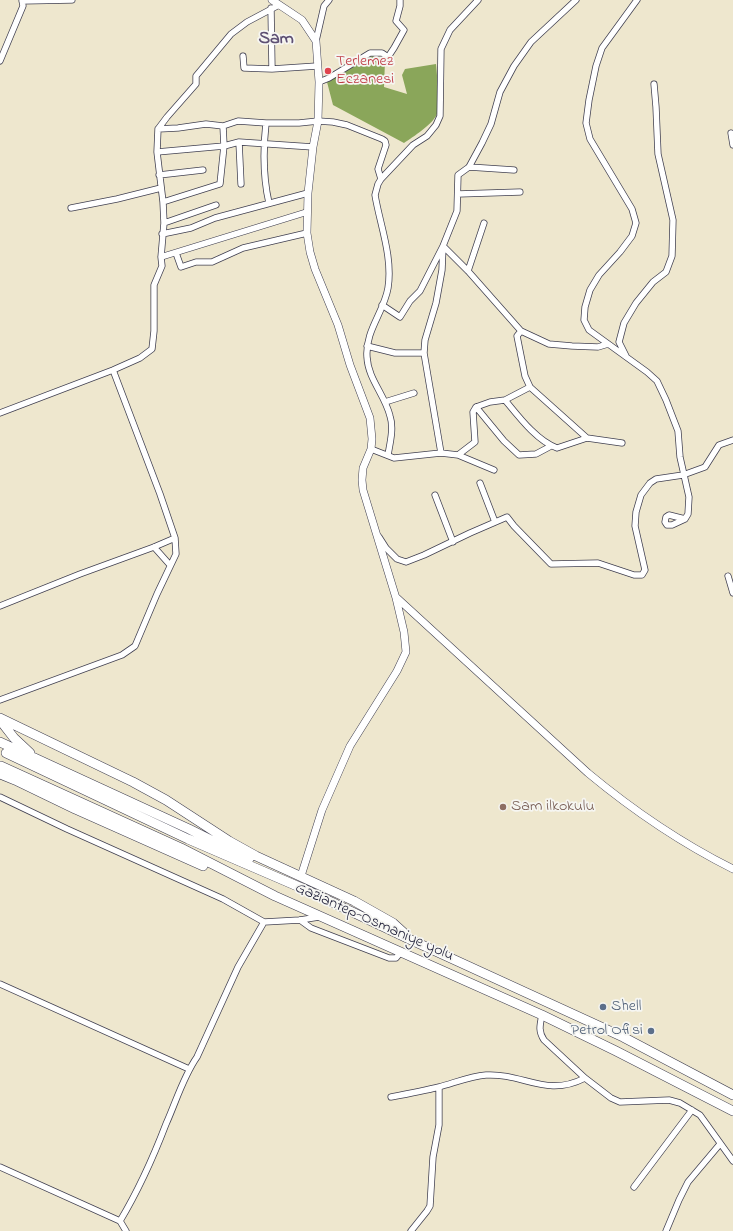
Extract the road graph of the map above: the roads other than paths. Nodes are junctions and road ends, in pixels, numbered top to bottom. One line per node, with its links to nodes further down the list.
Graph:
1 (72, 0): 8 (street)
2 (272, 0): 9 (street)
3 (329, 0): 11 (street)
4 (400, 0): 16 (street)
5 (478, 0): 33 (street)
6 (576, 0): 29 (street)
7 (637, 0): 54 (street)
8 (22, 1): 13 (street)
9 (279, 5): 10 (street); 11 (street)
10 (271, 8): 15 (street); 21 (street)
11 (316, 41): 14 (street)
12 (243, 56): 15 (street)
13 (0, 62)
14 (318, 66): 15 (street); 16 (street)
15 (272, 69)
16 (319, 82): 18 (street)
17 (654, 84): 57 (street)
18 (318, 121): 19 (street); 27 (street); 33 (street)
19 (266, 123): 20 (street); 24 (street)
20 (223, 126): 21 (street); 26 (street)
21 (158, 130): 28 (street)
22 (730, 133): 25 (street)
23 (239, 142): 24 (street); 26 (street); 34 (street)
24 (264, 144): 27 (street); 40 (street)
25 (733, 145)
26 (224, 146): 28 (street); 39 (street)
27 (313, 147): 37 (street)
28 (158, 152): 32 (street)
29 (469, 167): 31 (street); 38 (street)
30 (203, 170): 32 (street)
31 (514, 170)
32 (159, 175): 35 (street)
33 (381, 179): 52 (street)
34 (241, 184)
35 (161, 188): 39 (street); 42 (street)
36 (520, 192): 38 (street)
37 (308, 193): 40 (street); 43 (street)
38 (458, 194): 48 (street)
39 (163, 202): 44 (street)
40 (269, 203): 47 (street)
41 (216, 205): 44 (street)
42 (71, 208)
43 (307, 212): 46 (street); 49 (street)
44 (164, 223): 47 (street)
45 (484, 223): 51 (street)
46 (307, 233): 49 (street); 69 (street)
47 (162, 234): 50 (street)
48 (443, 246): 51 (street); 52 (street); 56 (street)
49 (176, 252): 50 (street)
50 (161, 257): 58 (street)
51 (468, 271): 53 (street)
52 (382, 305): 55 (street)
53 (520, 331): 54 (street); 59 (street)
54 (608, 344): 57 (street)
55 (367, 346): 56 (street); 62 (street)
56 (424, 353): 70 (street)
57 (627, 358): 74 (street)
58 (113, 370): 64 (street); 80 (street)
59 (530, 387): 61 (street); 65 (street)
60 (414, 393): 62 (street)
61 (506, 400): 63 (street); 68 (street)
62 (385, 402): 71 (street)
63 (476, 407): 68 (street); 72 (street)
64 (0, 413)
65 (587, 438): 67 (street); 68 (street)
66 (733, 440): 74 (street)
67 (622, 443)
68 (551, 446)
69 (370, 449): 71 (street); 79 (street)
70 (441, 454): 71 (street); 72 (street)
71 (388, 455)
72 (458, 455): 73 (street)
73 (494, 470)
74 (683, 475): 77 (street); 78 (street)
75 (480, 483): 78 (street)
76 (435, 495): 81 (street)
77 (685, 519)
78 (495, 522): 81 (street)
79 (376, 532): 81 (street); 86 (street)
80 (175, 538): 82 (street); 83 (street)
81 (453, 542)
82 (154, 547): 83 (street); 87 (street)
83 (170, 565): 88 (street)
84 (728, 576): 85 (street)
85 (733, 593)
86 (396, 598): 97 (street); 98 (street)
87 (0, 606)
88 (0, 700)
89 (0, 719): 92 (highway); 98 (highway)
90 (0, 742): 92 (highway)
91 (6, 754): 99 (highway, Gaziantep-Osmaniye yolu)
92 (35, 758): 99 (highway)
93 (0, 770): 95 (highway); 100 (highway, Gaziantep-Osmaniye yolu)
94 (0, 781): 95 (highway)
95 (19, 782): 100 (highway)
96 (0, 797): 103 (street)
97 (733, 869)
98 (301, 876): 104 (highway)
99 (278, 878): 104 (highway, Gaziantep-Osmaniye yolu)
100 (275, 896): 101 (highway, Gaziantep-Osmaniye yolu)
101 (321, 916): 102 (street); 105 (highway, Gaziantep-Osmaniye yolu)
102 (300, 920): 103 (street); 105 (street)
103 (264, 922): 108 (street)
104 (409, 939): 111 (highway, Gaziantep-Osmaniye yolu)
105 (401, 952): 107 (highway, Gaziantep-Osmaniye yolu)
106 (0, 984): 108 (street)
107 (542, 1015): 109 (street); 114 (highway, Gaziantep-Osmaniye yolu)
108 (189, 1069): 119 (street)
109 (585, 1078): 110 (street); 113 (street)
110 (439, 1087): 112 (street); 121 (street)
111 (733, 1095)
112 (391, 1097)
113 (692, 1110): 115 (street); 118 (street)
114 (733, 1111)
115 (720, 1144): 116 (street); 122 (street)
116 (733, 1161)
117 (0, 1167): 119 (street)
118 (634, 1187)
119 (120, 1221): 120 (street)
120 (126, 1231)
121 (411, 1231)
122 (666, 1231)

